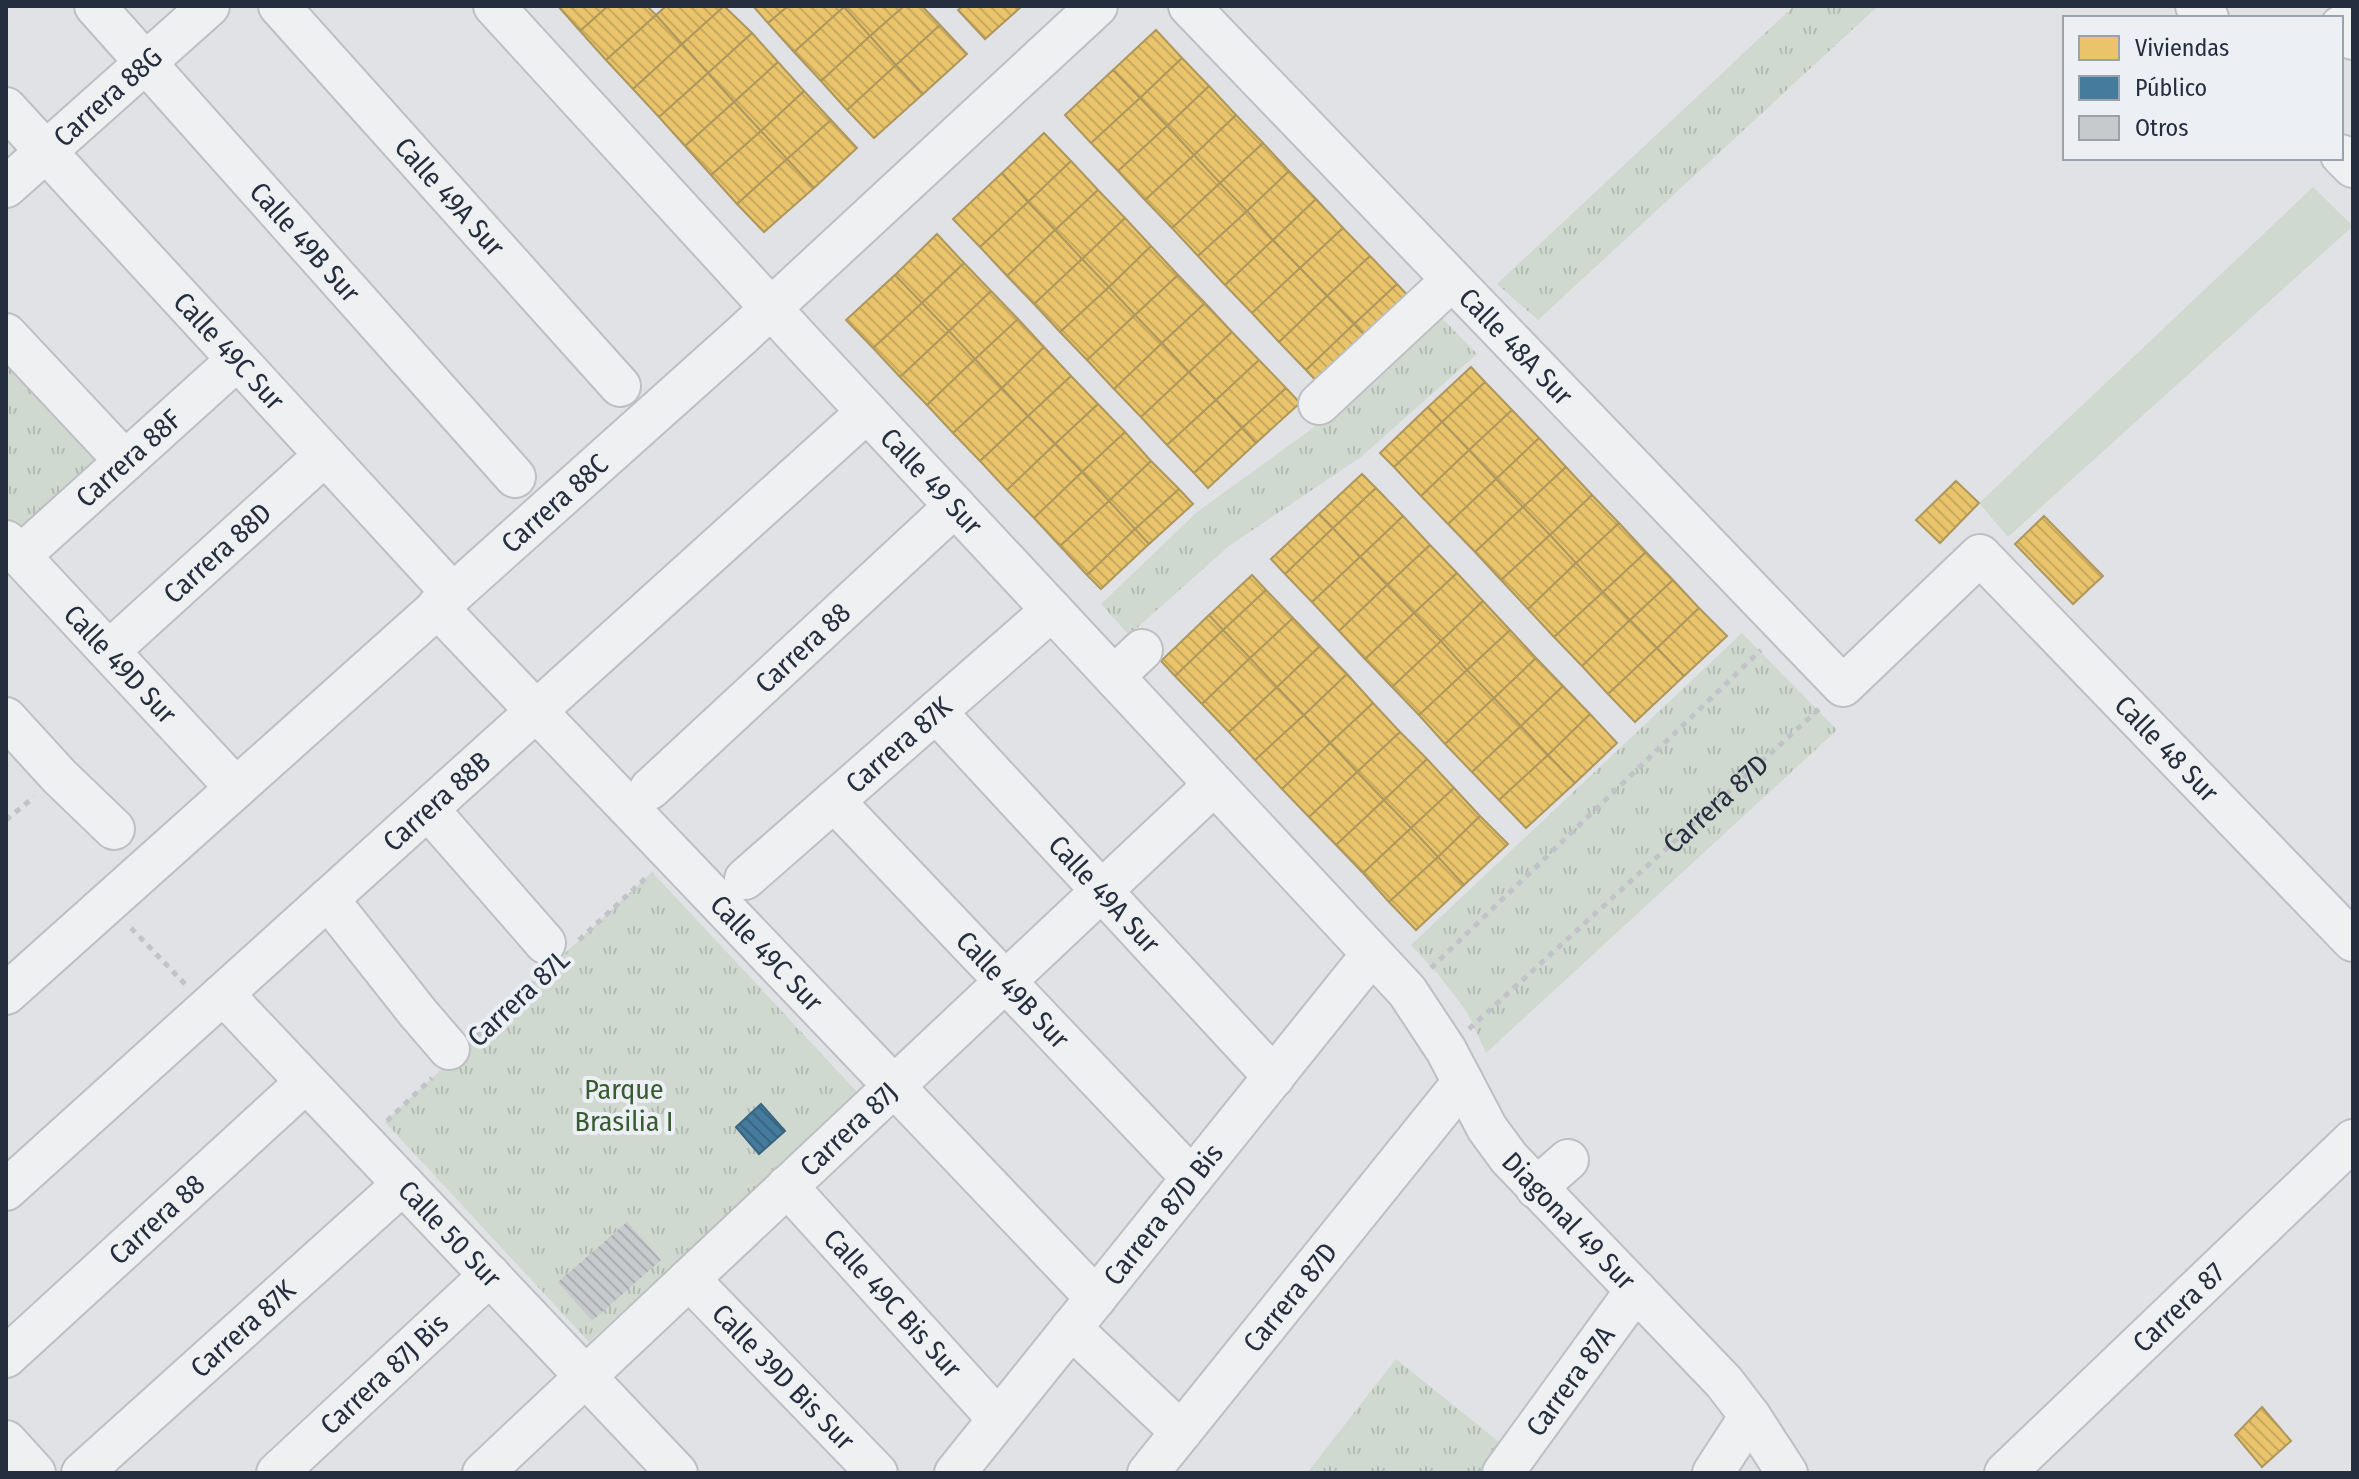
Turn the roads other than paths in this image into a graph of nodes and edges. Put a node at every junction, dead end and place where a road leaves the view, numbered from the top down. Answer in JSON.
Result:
{"nodes":[{"id":1,"x":95,"y":6,"type":"edge"},
{"id":2,"x":209,"y":6,"type":"edge"},
{"id":3,"x":279,"y":6,"type":"edge"},
{"id":4,"x":494,"y":6,"type":"edge"},
{"id":5,"x":1097,"y":6,"type":"edge"},
{"id":6,"x":1189,"y":6,"type":"edge"},
{"id":7,"x":146,"y":62,"type":"junction"},
{"id":8,"x":6,"y":108,"type":"edge"},
{"id":9,"x":45,"y":152,"type":"junction"},
{"id":10,"x":6,"y":187,"type":"edge"},
{"id":11,"x":1452,"y":280,"type":"junction"},
{"id":12,"x":771,"y":308,"type":"junction"},
{"id":13,"x":6,"y":334,"type":"edge"},
{"id":14,"x":237,"y":360,"type":"junction"},
{"id":15,"x":620,"y":386,"type":"dead end"},
{"id":16,"x":1319,"y":404,"type":"dead end"},
{"id":17,"x":867,"y":412,"type":"junction"},
{"id":18,"x":325,"y":455,"type":"junction"},
{"id":19,"x":125,"y":461,"type":"junction"},
{"id":20,"x":515,"y":477,"type":"dead end"},
{"id":21,"x":955,"y":506,"type":"junction"},
{"id":22,"x":13,"y":549,"type":"edge"},
{"id":23,"x":445,"y":601,"type":"junction"},
{"id":24,"x":1052,"y":610,"type":"junction"},
{"id":25,"x":1142,"y":650,"type":"dead end"},
{"id":26,"x":109,"y":651,"type":"junction"},
{"id":27,"x":1116,"y":679,"type":"junction"},
{"id":28,"x":1843,"y":686,"type":"joint"},
{"id":29,"x":536,"y":711,"type":"junction"},
{"id":30,"x":936,"y":712,"type":"junction"},
{"id":31,"x":6,"y":718,"type":"edge"},
{"id":32,"x":1214,"y":785,"type":"junction"},
{"id":33,"x":236,"y":788,"type":"junction"},
{"id":34,"x":650,"y":789,"type":"dead end"},
{"id":35,"x":834,"y":801,"type":"junction"},
{"id":36,"x":428,"y":809,"type":"junction"},
{"id":37,"x":114,"y":829,"type":"dead end"},
{"id":38,"x":745,"y":879,"type":"dead end"},
{"id":39,"x":1102,"y":890,"type":"junction"},
{"id":40,"x":328,"y":899,"type":"junction"},
{"id":41,"x":2353,"y":941,"type":"edge"},
{"id":42,"x":555,"y":953,"type":"road end"},
{"id":43,"x":1372,"y":954,"type":"junction"},
{"id":44,"x":1005,"y":982,"type":"junction"},
{"id":45,"x":6,"y":994,"type":"edge"},
{"id":46,"x":215,"y":1001,"type":"junction"},
{"id":47,"x":450,"y":1056,"type":"road end"},
{"id":48,"x":1455,"y":1066,"type":"junction"},
{"id":49,"x":1274,"y":1077,"type":"junction"},
{"id":50,"x":306,"y":1082,"type":"junction"},
{"id":51,"x":894,"y":1086,"type":"junction"},
{"id":52,"x":2353,"y":1140,"type":"edge"},
{"id":53,"x":1568,"y":1160,"type":"dead end"},
{"id":54,"x":1192,"y":1178,"type":"junction"},
{"id":55,"x":403,"y":1184,"type":"junction"},
{"id":56,"x":787,"y":1186,"type":"junction"},
{"id":57,"x":1536,"y":1188,"type":"junction"},
{"id":58,"x":6,"y":1190,"type":"edge"},
{"id":59,"x":490,"y":1275,"type":"junction"},
{"id":60,"x":689,"y":1279,"type":"junction"},
{"id":61,"x":1636,"y":1290,"type":"junction"},
{"id":62,"x":1084,"y":1313,"type":"junction"},
{"id":63,"x":6,"y":1357,"type":"edge"},
{"id":64,"x":586,"y":1377,"type":"junction"},
{"id":65,"x":1750,"y":1416,"type":"junction"},
{"id":66,"x":998,"y":1419,"type":"junction"},
{"id":67,"x":1181,"y":1432,"type":"junction"},
{"id":68,"x":6,"y":1441,"type":"edge"},
{"id":69,"x":35,"y":1473,"type":"edge"},
{"id":70,"x":82,"y":1473,"type":"edge"},
{"id":71,"x":277,"y":1473,"type":"edge"},
{"id":72,"x":483,"y":1473,"type":"edge"},
{"id":73,"x":677,"y":1473,"type":"edge"},
{"id":74,"x":877,"y":1473,"type":"edge"},
{"id":75,"x":955,"y":1473,"type":"edge"},
{"id":76,"x":1148,"y":1473,"type":"edge"},
{"id":77,"x":1503,"y":1473,"type":"edge"},
{"id":78,"x":1713,"y":1473,"type":"edge"},
{"id":79,"x":1787,"y":1473,"type":"edge"},
{"id":80,"x":2005,"y":1473,"type":"edge"}],
"edges":[{"from":1,"to":7,"type":"street","name":"Calle 49B Sur"},
{"from":2,"to":7,"type":"street","name":"Carrera 88G"},
{"from":3,"to":15,"type":"street","name":"Calle 49A Sur"},
{"from":4,"to":12,"type":"street","name":"Calle 49 Sur"},
{"from":5,"to":12,"type":"street","name":"Carrera 88C"},
{"from":6,"to":11,"type":"street","name":"Calle 48A Sur"},
{"from":7,"to":9,"type":"street","name":"Carrera 88G"},
{"from":7,"to":20,"type":"street","name":"Calle 49B Sur"},
{"from":8,"to":9,"type":"street","name":"Calle 49C Sur"},
{"from":9,"to":10,"type":"street","name":"Carrera 88G"},
{"from":9,"to":14,"type":"street","name":"Calle 49C Sur"},
{"from":11,"to":16,"type":"street"},
{"from":11,"to":28,"type":"street","name":"Calle 48A Sur"},
{"from":12,"to":17,"type":"street","name":"Calle 49 Sur"},
{"from":12,"to":23,"type":"street","name":"Carrera 88C"},
{"from":13,"to":19,"type":"street"},
{"from":14,"to":18,"type":"street","name":"Calle 49C Sur"},
{"from":14,"to":19,"type":"street","name":"Carrera 88F"},
{"from":17,"to":21,"type":"street","name":"Calle 49 Sur"},
{"from":17,"to":29,"type":"street","name":"Carrera 88B"},
{"from":18,"to":23,"type":"street","name":"Calle 49C Sur"},
{"from":18,"to":26,"type":"street","name":"Carrera 88D"},
{"from":19,"to":22,"type":"street","name":"Carrera 88F"},
{"from":21,"to":24,"type":"street","name":"Calle 49 Sur"},
{"from":21,"to":34,"type":"street","name":"Carrera 88"},
{"from":22,"to":26,"type":"street","name":"Calle 49D Sur"},
{"from":23,"to":29,"type":"street","name":"Calle 49C Sur"},
{"from":23,"to":33,"type":"street","name":"Carrera 88C"},
{"from":24,"to":27,"type":"street","name":"Calle 49 Sur"},
{"from":24,"to":30,"type":"street","name":"Carrera 87K"},
{"from":25,"to":27,"type":"street"},
{"from":26,"to":33,"type":"street","name":"Calle 49D Sur"},
{"from":27,"to":32,"type":"street","name":"Calle 49 Sur"},
{"from":28,"to":41,"type":"street","name":"Calle 48 Sur"},
{"from":29,"to":36,"type":"street","name":"Carrera 88B"},
{"from":29,"to":51,"type":"street","name":"Calle 49C Sur"},
{"from":30,"to":35,"type":"street","name":"Carrera 87K"},
{"from":30,"to":39,"type":"street","name":"Calle 49A Sur"},
{"from":31,"to":37,"type":"street"},
{"from":32,"to":39,"type":"street","name":"Carrera 87J"},
{"from":32,"to":43,"type":"street","name":"Calle 49 Sur"},
{"from":33,"to":45,"type":"street","name":"Carrera 88C"},
{"from":35,"to":38,"type":"street","name":"Carrera 87K"},
{"from":35,"to":44,"type":"street","name":"Calle 49B Sur"},
{"from":36,"to":40,"type":"street","name":"Carrera 88B"},
{"from":36,"to":42,"type":"street"},
{"from":39,"to":44,"type":"street","name":"Carrera 87J"},
{"from":39,"to":49,"type":"street","name":"Calle 49A Sur"},
{"from":40,"to":46,"type":"street","name":"Carrera 88B"},
{"from":40,"to":47,"type":"street"},
{"from":43,"to":48,"type":"street","name":"Diagonal 49 Sur"},
{"from":43,"to":49,"type":"street","name":"Carrera 87D Bis"},
{"from":44,"to":51,"type":"street","name":"Carrera 87J"},
{"from":44,"to":54,"type":"street","name":"Calle 49B Sur"},
{"from":46,"to":50,"type":"street","name":"Calle 50 Sur"},
{"from":46,"to":58,"type":"street","name":"Carrera 88B"},
{"from":48,"to":57,"type":"street","name":"Diagonal 49 Sur"},
{"from":48,"to":67,"type":"street","name":"Carrera 87D"},
{"from":49,"to":54,"type":"street","name":"Carrera 87D Bis"},
{"from":50,"to":55,"type":"street","name":"Calle 50 Sur"},
{"from":50,"to":63,"type":"street","name":"Carrera 88"},
{"from":51,"to":56,"type":"street","name":"Carrera 87J"},
{"from":51,"to":62,"type":"street","name":"Calle 49C Sur"},
{"from":52,"to":80,"type":"street","name":"Carrera 87"},
{"from":53,"to":57,"type":"street"},
{"from":54,"to":62,"type":"street","name":"Carrera 87D Bis"},
{"from":55,"to":59,"type":"street","name":"Calle 50 Sur"},
{"from":55,"to":70,"type":"street","name":"Carrera 87K"},
{"from":56,"to":60,"type":"street","name":"Carrera 87J"},
{"from":56,"to":66,"type":"street","name":"Calle 49C Bis Sur"},
{"from":57,"to":61,"type":"street","name":"Diagonal 49 Sur"},
{"from":59,"to":64,"type":"street","name":"Calle 50 Sur"},
{"from":59,"to":71,"type":"street","name":"Carrera 87J Bis"},
{"from":60,"to":64,"type":"street","name":"Carrera 87J"},
{"from":60,"to":74,"type":"street","name":"Calle 39D Bis Sur"},
{"from":61,"to":65,"type":"street","name":"Diagonal 49 Sur"},
{"from":61,"to":77,"type":"street","name":"Carrera 87A"},
{"from":62,"to":66,"type":"street","name":"Carrera 87D Bis"},
{"from":62,"to":67,"type":"street","name":"Calle 49C Sur"},
{"from":64,"to":72,"type":"street","name":"Carrera 87J"},
{"from":64,"to":73,"type":"street","name":"Calle 50 Sur"},
{"from":65,"to":78,"type":"street"},
{"from":65,"to":79,"type":"street","name":"Diagonal 49 Sur"},
{"from":66,"to":75,"type":"street","name":"Carrera 87D Bis"},
{"from":67,"to":76,"type":"street","name":"Carrera 87D"},
{"from":68,"to":69,"type":"street"}]}
